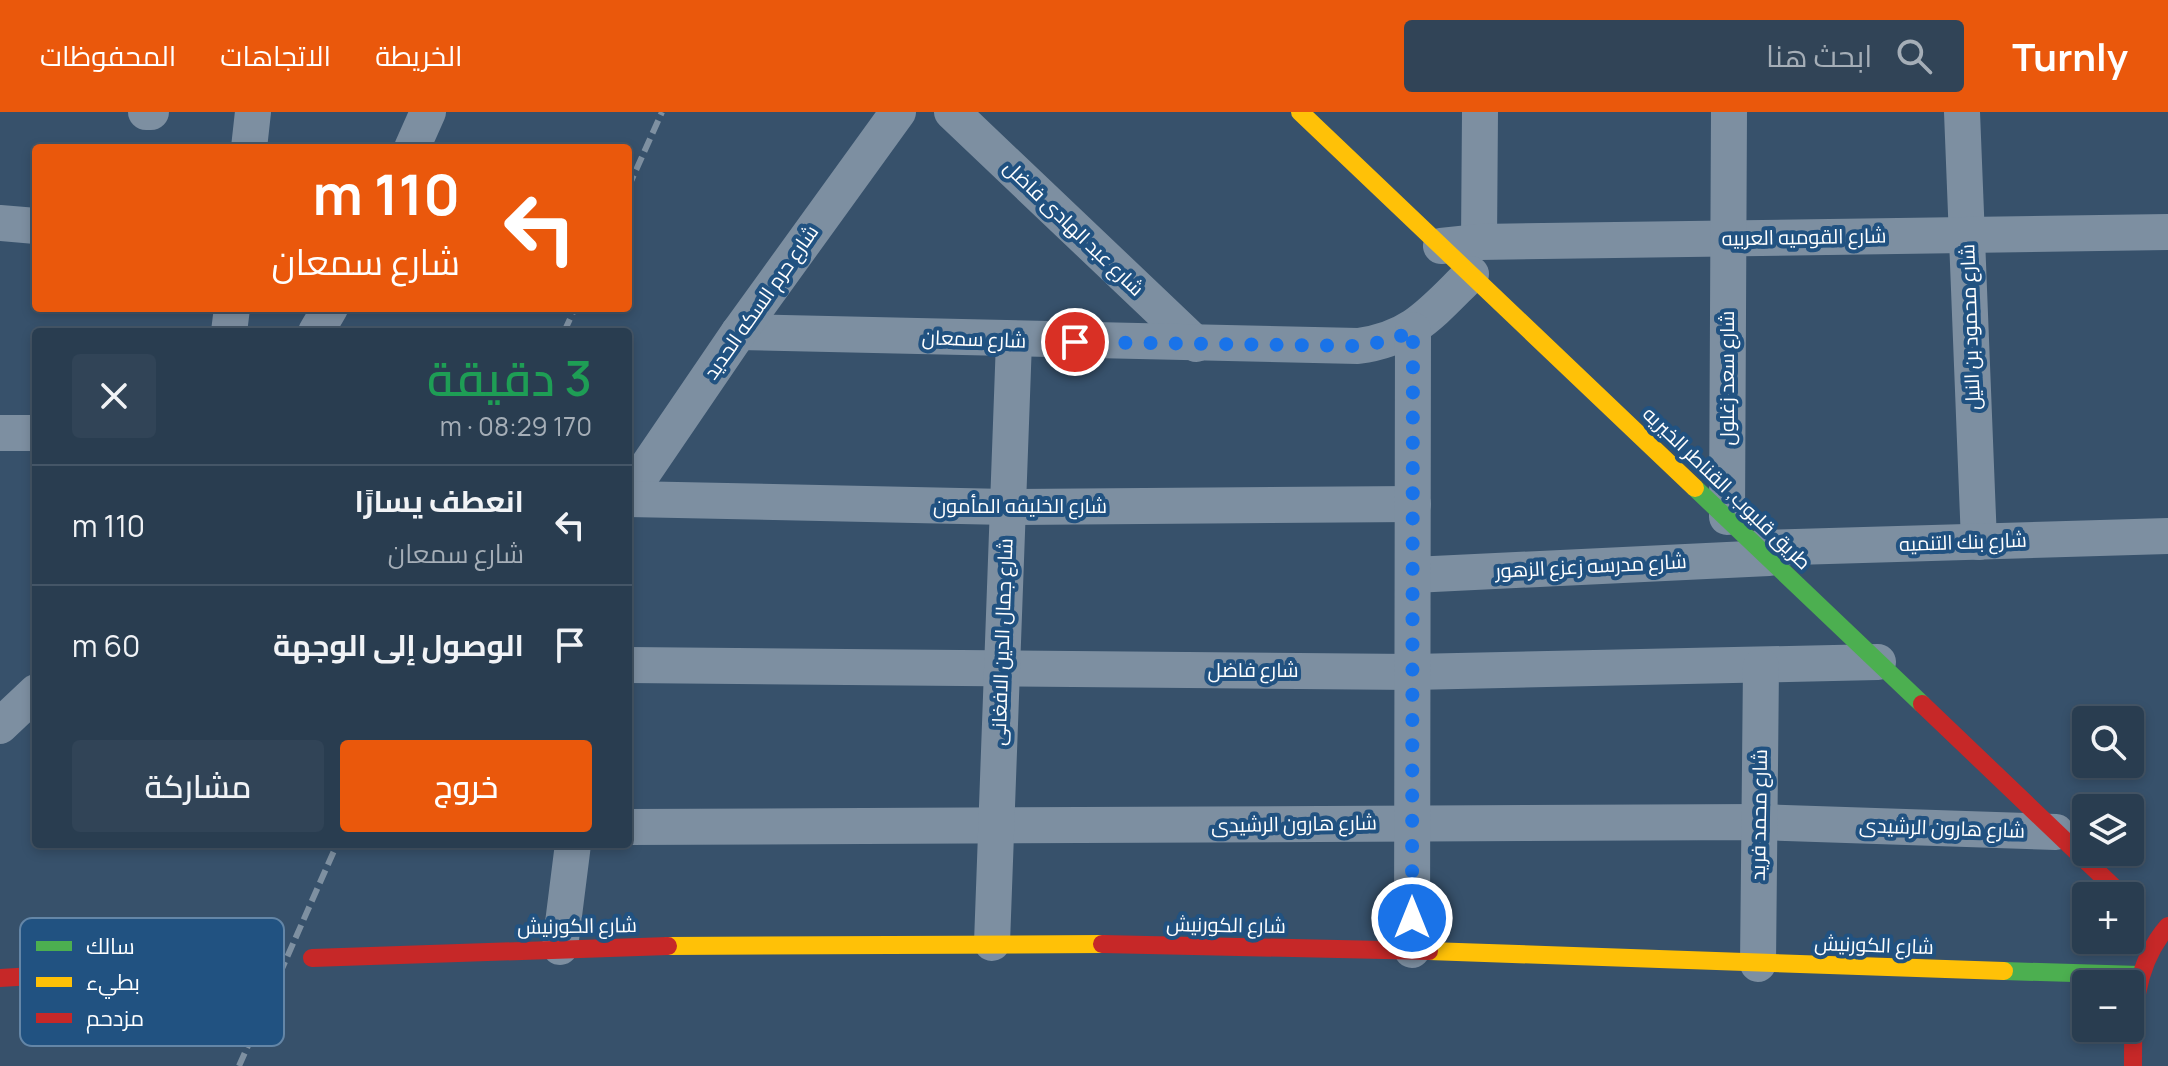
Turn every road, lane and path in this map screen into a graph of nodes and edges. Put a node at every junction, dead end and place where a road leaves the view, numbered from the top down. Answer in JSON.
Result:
{"nodes":[{"id":1,"x":253,"y":112,"type":"edge"},
{"id":2,"x":428,"y":112,"type":"edge"},
{"id":3,"x":898,"y":112,"type":"edge"},
{"id":4,"x":952,"y":112,"type":"edge"},
{"id":5,"x":1300,"y":112,"type":"edge"},
{"id":6,"x":1480,"y":112,"type":"edge"},
{"id":7,"x":1729,"y":112,"type":"edge"},
{"id":8,"x":1962,"y":112,"type":"edge"},
{"id":9,"x":249,"y":144,"type":"edge"},
{"id":10,"x":414,"y":144,"type":"edge"},
{"id":11,"x":0,"y":223,"type":"edge"},
{"id":12,"x":32,"y":226,"type":"edge"},
{"id":13,"x":2168,"y":232,"type":"edge"},
{"id":14,"x":1967,"y":235,"type":"junction"},
{"id":15,"x":1728,"y":239,"type":"junction"},
{"id":16,"x":1441,"y":246,"type":"joint"},
{"id":17,"x":1475,"y":258,"type":"junction"},
{"id":18,"x":1413,"y":330,"type":"junction"},
{"id":19,"x":739,"y":332,"type":"junction"},
{"id":20,"x":1014,"y":341,"type":"junction"},
{"id":21,"x":1196,"y":344,"type":"junction"},
{"id":22,"x":0,"y":433,"type":"edge"},
{"id":23,"x":32,"y":433,"type":"edge"},
{"id":24,"x":632,"y":491,"type":"edge"},
{"id":25,"x":632,"y":497,"type":"edge"},
{"id":26,"x":1413,"y":504,"type":"junction"},
{"id":27,"x":1007,"y":507,"type":"junction"},
{"id":28,"x":1727,"y":517,"type":"junction"},
{"id":29,"x":2168,"y":536,"type":"edge"},
{"id":30,"x":1979,"y":542,"type":"junction"},
{"id":31,"x":1764,"y":553,"type":"junction"},
{"id":32,"x":1413,"y":575,"type":"junction"},
{"id":33,"x":1878,"y":662,"type":"junction"},
{"id":34,"x":632,"y":665,"type":"edge"},
{"id":35,"x":1761,"y":666,"type":"junction"},
{"id":36,"x":1001,"y":668,"type":"junction"},
{"id":37,"x":1412,"y":672,"type":"junction"},
{"id":38,"x":32,"y":696,"type":"edge"},
{"id":39,"x":0,"y":726,"type":"edge"},
{"id":40,"x":1759,"y":822,"type":"junction"},
{"id":41,"x":1412,"y":823,"type":"junction"},
{"id":42,"x":632,"y":827,"type":"edge"},
{"id":43,"x":996,"y":827,"type":"junction"},
{"id":44,"x":2056,"y":832,"type":"junction"},
{"id":45,"x":572,"y":848,"type":"edge"},
{"id":46,"x":2108,"y":882,"type":"edge"},
{"id":47,"x":2144,"y":914,"type":"edge"},
{"id":48,"x":2167,"y":929,"type":"edge"},
{"id":49,"x":992,"y":943,"type":"junction"},
{"id":50,"x":560,"y":947,"type":"junction"},
{"id":51,"x":1412,"y":950,"type":"junction"},
{"id":52,"x":312,"y":958,"type":"dead end"},
{"id":53,"x":1758,"y":964,"type":"junction"},
{"id":54,"x":2142,"y":970,"type":"edge"},
{"id":55,"x":2072,"y":973,"type":"edge"},
{"id":56,"x":20,"y":977,"type":"edge"},
{"id":57,"x":0,"y":978,"type":"edge"},
{"id":58,"x":2133,"y":1042,"type":"edge"},
{"id":59,"x":2133,"y":1066,"type":"edge"}],
"edges":[{"from":1,"to":9,"type":"street"},
{"from":2,"to":10,"type":"street"},
{"from":3,"to":19,"type":"street","name":"شارع حرم السكه الحديد"},
{"from":4,"to":21,"type":"street","name":"شارع عبد الهادى فاضل"},
{"from":5,"to":16,"type":"street"},
{"from":6,"to":17,"type":"street"},
{"from":7,"to":15,"type":"street","name":"شارع سعد زغلول"},
{"from":8,"to":14,"type":"street","name":"شارع محمود بن النيل"},
{"from":11,"to":12,"type":"street"},
{"from":13,"to":14,"type":"street","name":"شارع القوميه العربيه"},
{"from":14,"to":15,"type":"street","name":"شارع القوميه العربيه"},
{"from":14,"to":30,"type":"street","name":"شارع محمود بن النيل"},
{"from":15,"to":17,"type":"street","name":"شارع القوميه العربيه"},
{"from":15,"to":28,"type":"street","name":"شارع سعد زغلول"},
{"from":16,"to":17,"type":"street","name":"شارع القوميه العربيه"},
{"from":17,"to":18,"type":"street","name":"شارع سمعان"},
{"from":17,"to":28,"type":"street","name":"طريق قليوب, القناطر الخيريه"},
{"from":18,"to":21,"type":"street","name":"شارع سمعان"},
{"from":18,"to":26,"type":"street"},
{"from":19,"to":20,"type":"street","name":"شارع سمعان"},
{"from":19,"to":24,"type":"street","name":"شارع حرم السكه الحديد"},
{"from":20,"to":21,"type":"street","name":"شارع سمعان"},
{"from":20,"to":27,"type":"street","name":"شارع جمال الدين الافغانى"},
{"from":22,"to":23,"type":"street"},
{"from":25,"to":27,"type":"street","name":"شارع الخليفه المأمون"},
{"from":26,"to":27,"type":"street","name":"شارع الخليفه المأمون"},
{"from":26,"to":32,"type":"street"},
{"from":27,"to":36,"type":"street","name":"شارع جمال الدين الافغانى"},
{"from":28,"to":31,"type":"street","name":"طريق قليوب, القناطر الخيريه"},
{"from":29,"to":30,"type":"street","name":"شارع بنك التنميه"},
{"from":30,"to":31,"type":"street","name":"شارع بنك التنميه"},
{"from":31,"to":32,"type":"street","name":"شارع مدرسه زعزع الزهور"},
{"from":31,"to":33,"type":"street","name":"طريق قليوب, القناطر الخيريه"},
{"from":32,"to":37,"type":"street"},
{"from":33,"to":35,"type":"street","name":"شارع فاضل"},
{"from":33,"to":44,"type":"street","name":"طريق قليوب, القناطر الخيريه"},
{"from":34,"to":36,"type":"street","name":"شارع فاضل"},
{"from":35,"to":37,"type":"street","name":"شارع فاضل"},
{"from":35,"to":40,"type":"street","name":"شارع محمد فريد"},
{"from":36,"to":37,"type":"street","name":"شارع فاضل"},
{"from":36,"to":43,"type":"street","name":"شارع جمال الدين الافغانى"},
{"from":37,"to":41,"type":"street"},
{"from":38,"to":39,"type":"street"},
{"from":40,"to":41,"type":"street","name":"شارع هارون الرشيدى"},
{"from":40,"to":44,"type":"street","name":"شارع هارون الرشيدى"},
{"from":40,"to":53,"type":"street","name":"شارع محمد فريد"},
{"from":41,"to":43,"type":"street","name":"شارع هارون الرشيدى"},
{"from":41,"to":51,"type":"street"},
{"from":42,"to":43,"type":"street","name":"شارع هارون الرشيدى"},
{"from":43,"to":49,"type":"street","name":"شارع جمال الدين الافغانى"},
{"from":44,"to":46,"type":"street","name":"طريق قليوب, القناطر الخيريه"},
{"from":45,"to":50,"type":"street"},
{"from":47,"to":48,"type":"street"},
{"from":48,"to":54,"type":"street"},
{"from":49,"to":50,"type":"street","name":"شارع الكورنيش"},
{"from":49,"to":51,"type":"street","name":"شارع الكورنيش"},
{"from":50,"to":52,"type":"street","name":"شارع الكورنيش"},
{"from":51,"to":53,"type":"street","name":"شارع الكورنيش"},
{"from":53,"to":55,"type":"street","name":"شارع الكورنيش"},
{"from":56,"to":57,"type":"street"},
{"from":58,"to":59,"type":"street"}]}
